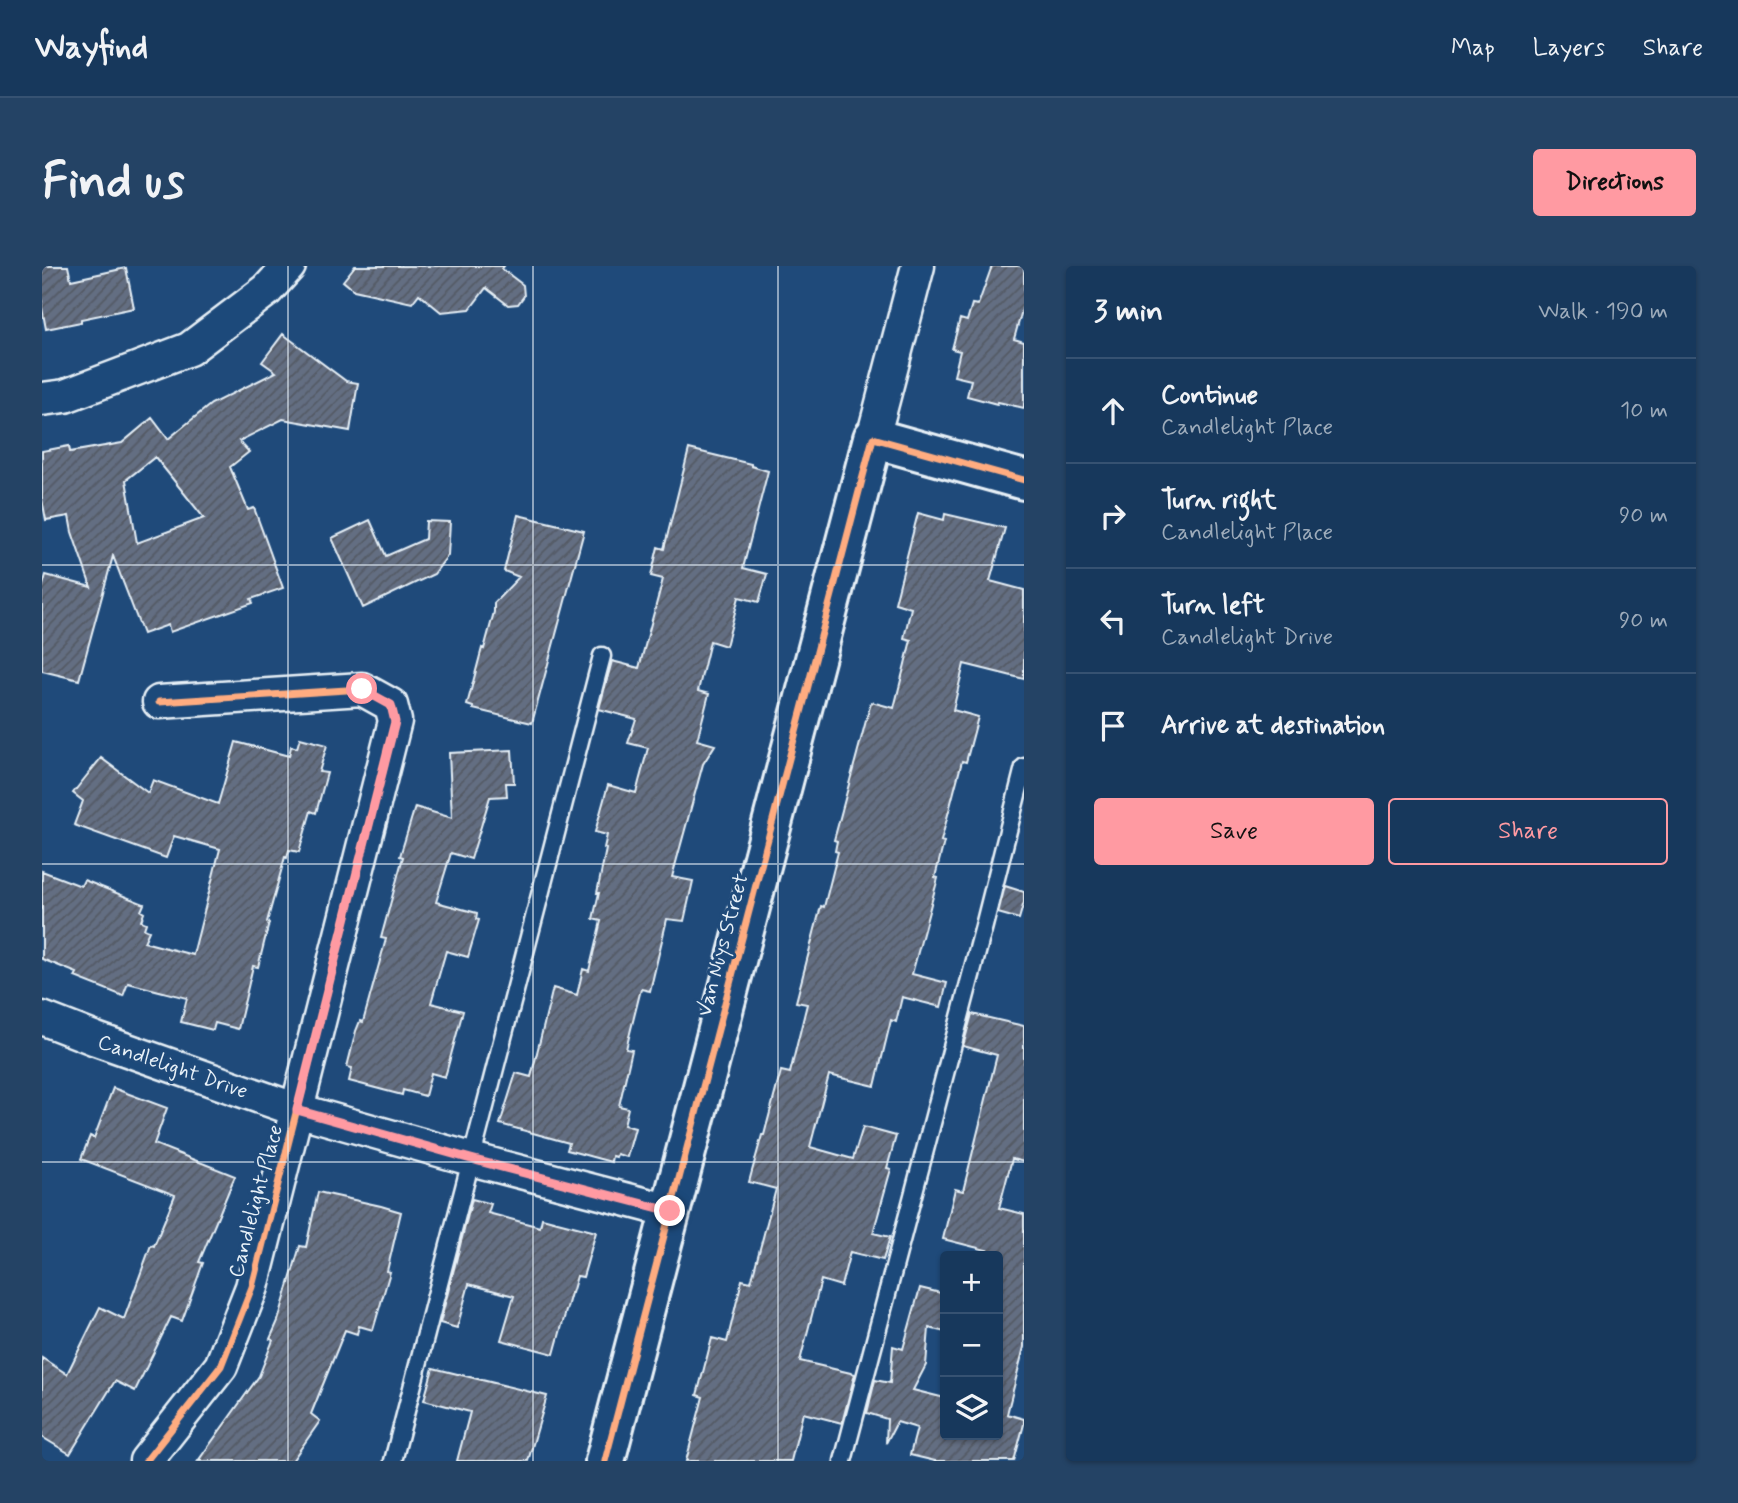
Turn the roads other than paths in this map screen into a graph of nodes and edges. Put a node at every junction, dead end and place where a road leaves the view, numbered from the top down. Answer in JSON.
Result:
{"nodes":[{"id":1,"x":289,"y":266,"type":"edge"},
{"id":2,"x":918,"y":266,"type":"edge"},
{"id":3,"x":42,"y":399,"type":"edge"},
{"id":4,"x":873,"y":438,"type":"junction"},
{"id":5,"x":1024,"y":480,"type":"edge"},
{"id":6,"x":602,"y":656,"type":"dead end"},
{"id":7,"x":159,"y":702,"type":"dead end"},
{"id":8,"x":1024,"y":767,"type":"edge"},
{"id":9,"x":42,"y":1018,"type":"edge"},
{"id":10,"x":297,"y":1110,"type":"junction"},
{"id":11,"x":471,"y":1159,"type":"junction"},
{"id":12,"x":670,"y":1211,"type":"junction"},
{"id":13,"x":146,"y":1461,"type":"edge"},
{"id":14,"x":393,"y":1461,"type":"edge"},
{"id":15,"x":605,"y":1461,"type":"edge"},
{"id":16,"x":843,"y":1461,"type":"edge"}],
"edges":[{"from":1,"to":3,"type":"street"},
{"from":2,"to":4,"type":"street","name":"Van Nuys Street"},
{"from":4,"to":5,"type":"street"},
{"from":4,"to":12,"type":"street","name":"Van Nuys Street"},
{"from":6,"to":11,"type":"lane"},
{"from":7,"to":10,"type":"street","name":"Candlelight Place"},
{"from":8,"to":16,"type":"lane"},
{"from":9,"to":10,"type":"street","name":"Candlelight Drive"},
{"from":10,"to":11,"type":"street","name":"Candlelight Drive"},
{"from":10,"to":13,"type":"street","name":"Candlelight Place"},
{"from":11,"to":12,"type":"street","name":"Candlelight Drive"},
{"from":11,"to":14,"type":"lane"},
{"from":12,"to":15,"type":"street","name":"Van Nuys Street"}]}
